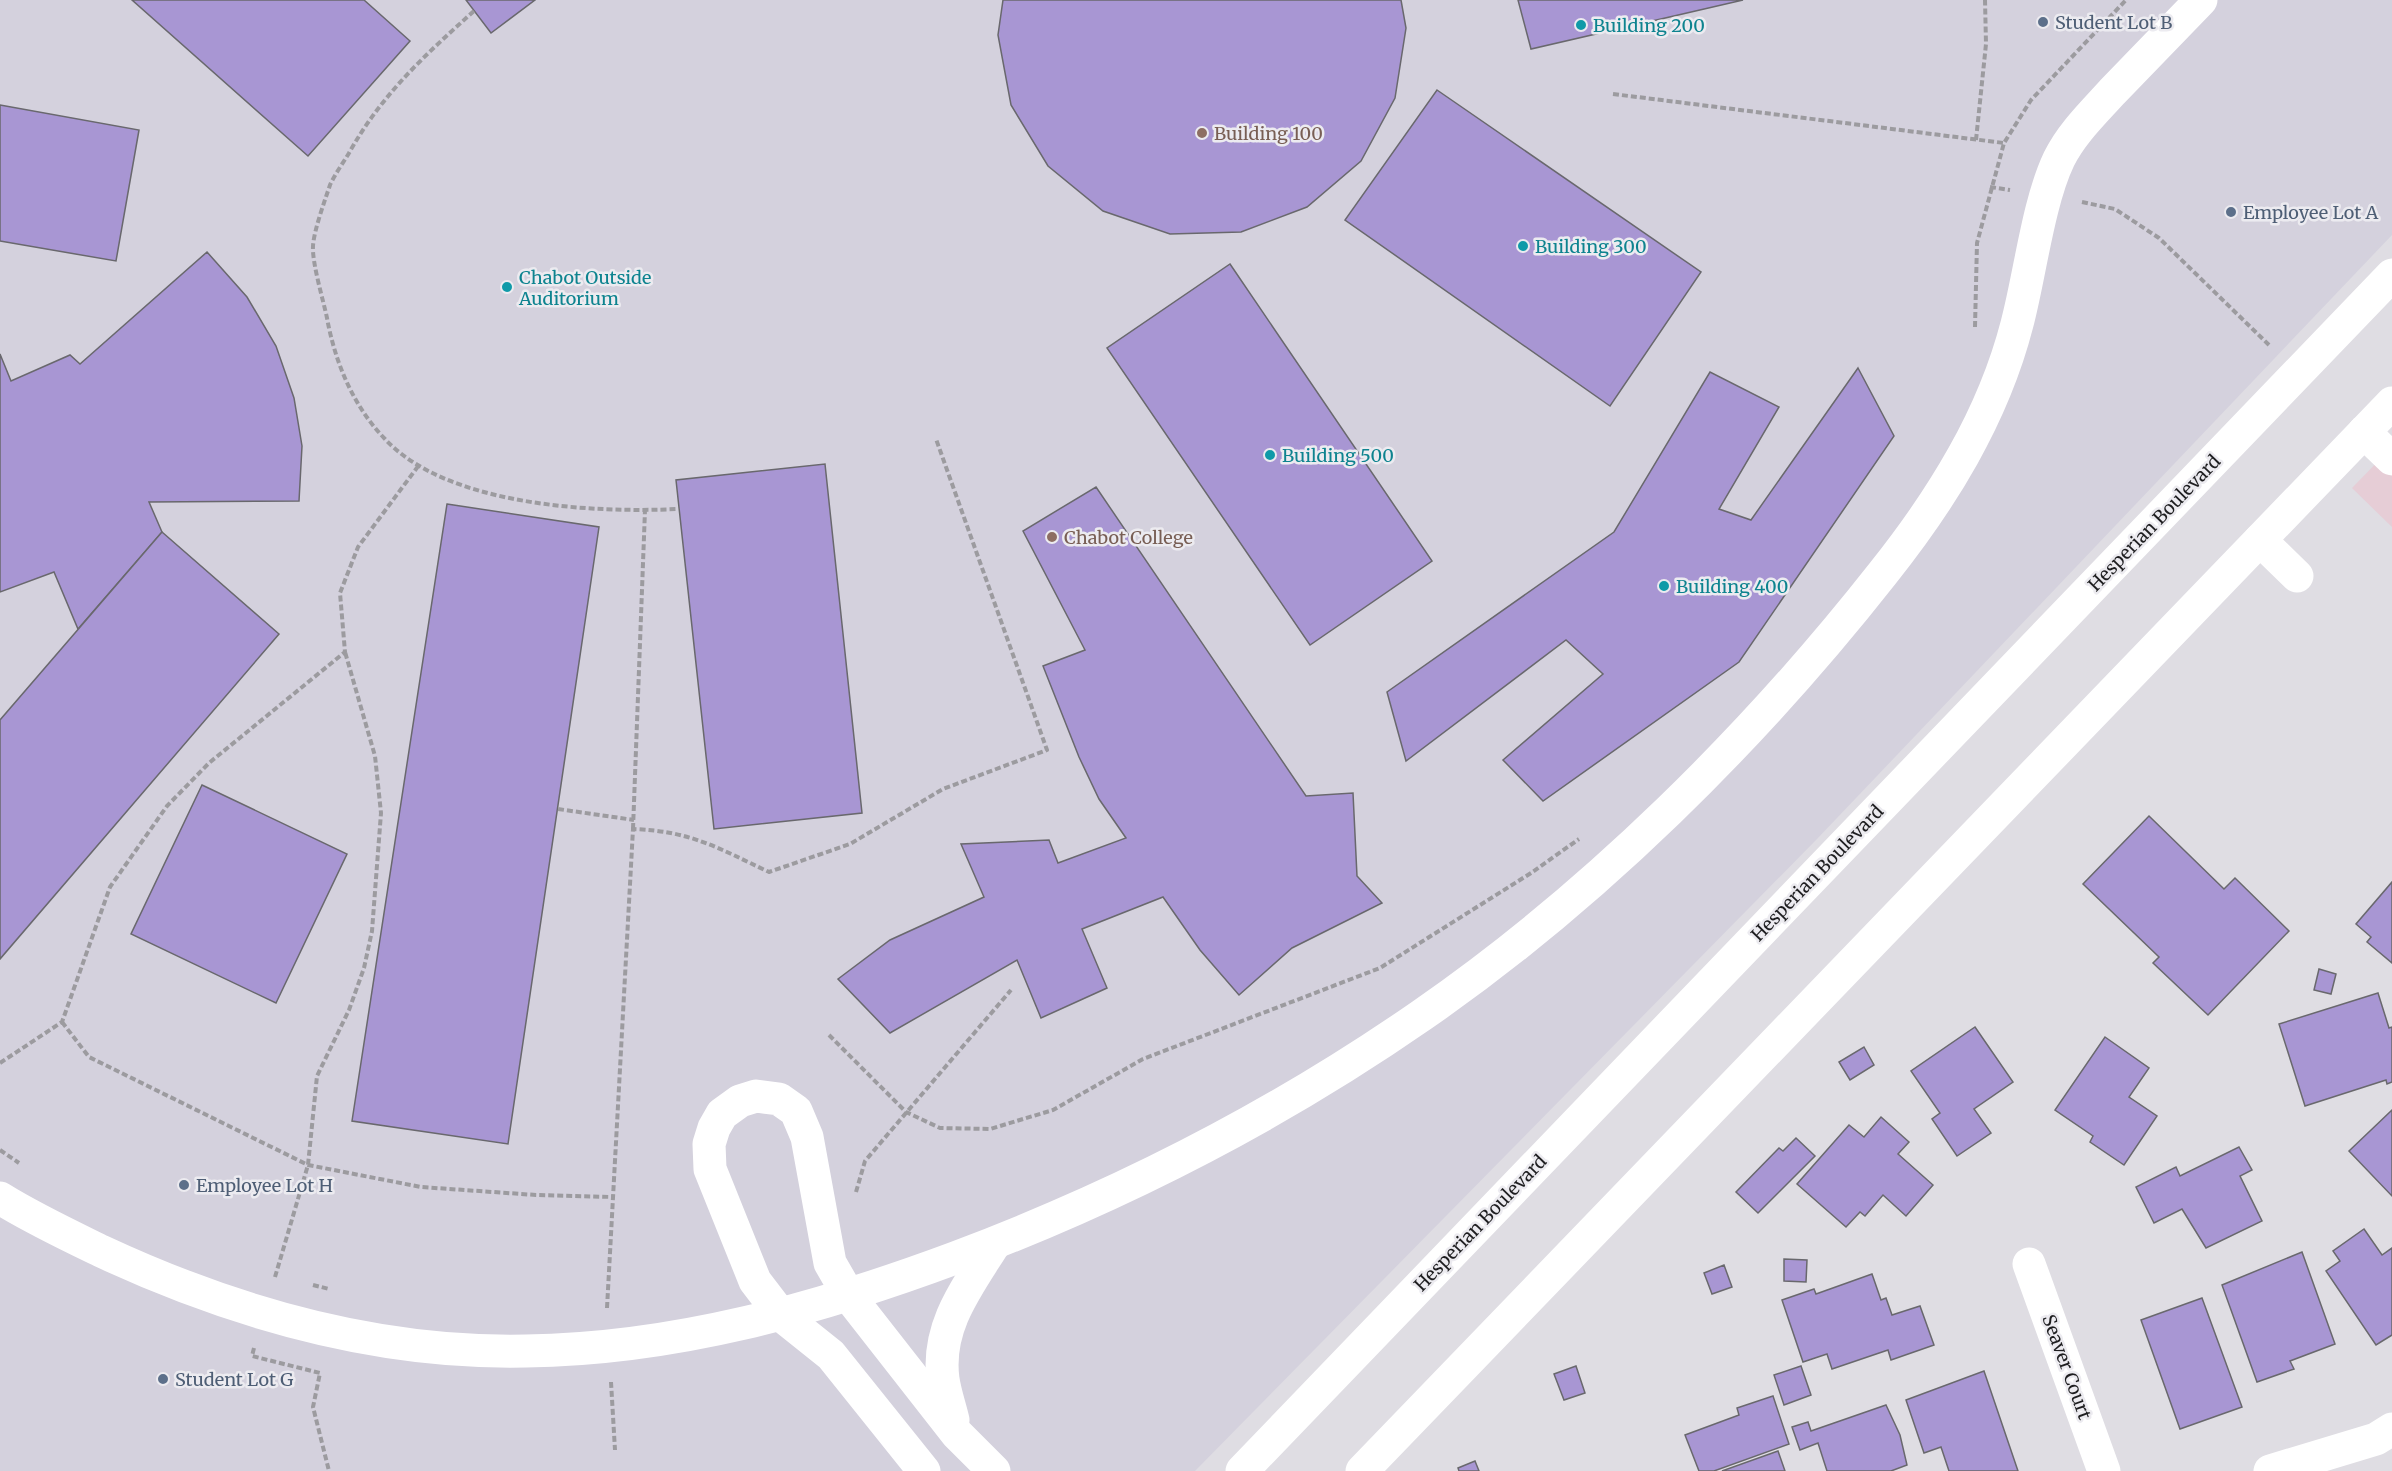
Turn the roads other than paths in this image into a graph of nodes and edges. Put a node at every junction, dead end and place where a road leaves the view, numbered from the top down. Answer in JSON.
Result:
{"nodes":[{"id":1,"x":2201,"y":0,"type":"edge"},
{"id":2,"x":2392,"y":274,"type":"edge"},
{"id":3,"x":2392,"y":403,"type":"edge"},
{"id":4,"x":2364,"y":432,"type":"junction"},
{"id":5,"x":2392,"y":459,"type":"edge"},
{"id":6,"x":2260,"y":540,"type":"junction"},
{"id":7,"x":2297,"y":576,"type":"dead end"},
{"id":8,"x":0,"y":1198,"type":"edge"},
{"id":9,"x":995,"y":1243,"type":"junction"},
{"id":10,"x":2029,"y":1264,"type":"dead end"},
{"id":11,"x":849,"y":1296,"type":"junction"},
{"id":12,"x":781,"y":1315,"type":"junction"},
{"id":13,"x":2392,"y":1429,"type":"edge"},
{"id":14,"x":957,"y":1434,"type":"junction"},
{"id":15,"x":924,"y":1471,"type":"edge"},
{"id":16,"x":994,"y":1471,"type":"edge"},
{"id":17,"x":1242,"y":1471,"type":"edge"},
{"id":18,"x":1362,"y":1471,"type":"edge"},
{"id":19,"x":2104,"y":1471,"type":"edge"},
{"id":20,"x":2270,"y":1471,"type":"edge"}],
"edges":[{"from":1,"to":9,"type":"main road"},
{"from":2,"to":17,"type":"main road","name":"Hesperian Boulevard"},
{"from":3,"to":4,"type":"main road"},
{"from":4,"to":5,"type":"main road"},
{"from":4,"to":6,"type":"main road"},
{"from":6,"to":7,"type":"main road"},
{"from":6,"to":18,"type":"main road"},
{"from":8,"to":12,"type":"main road"},
{"from":9,"to":11,"type":"main road"},
{"from":9,"to":14,"type":"main road"},
{"from":10,"to":19,"type":"main road","name":"Seaver Court"},
{"from":11,"to":12,"type":"main road"},
{"from":11,"to":12,"type":"main road"},
{"from":11,"to":14,"type":"main road"},
{"from":12,"to":15,"type":"main road"},
{"from":13,"to":20,"type":"main road"},
{"from":14,"to":16,"type":"main road"}]}
